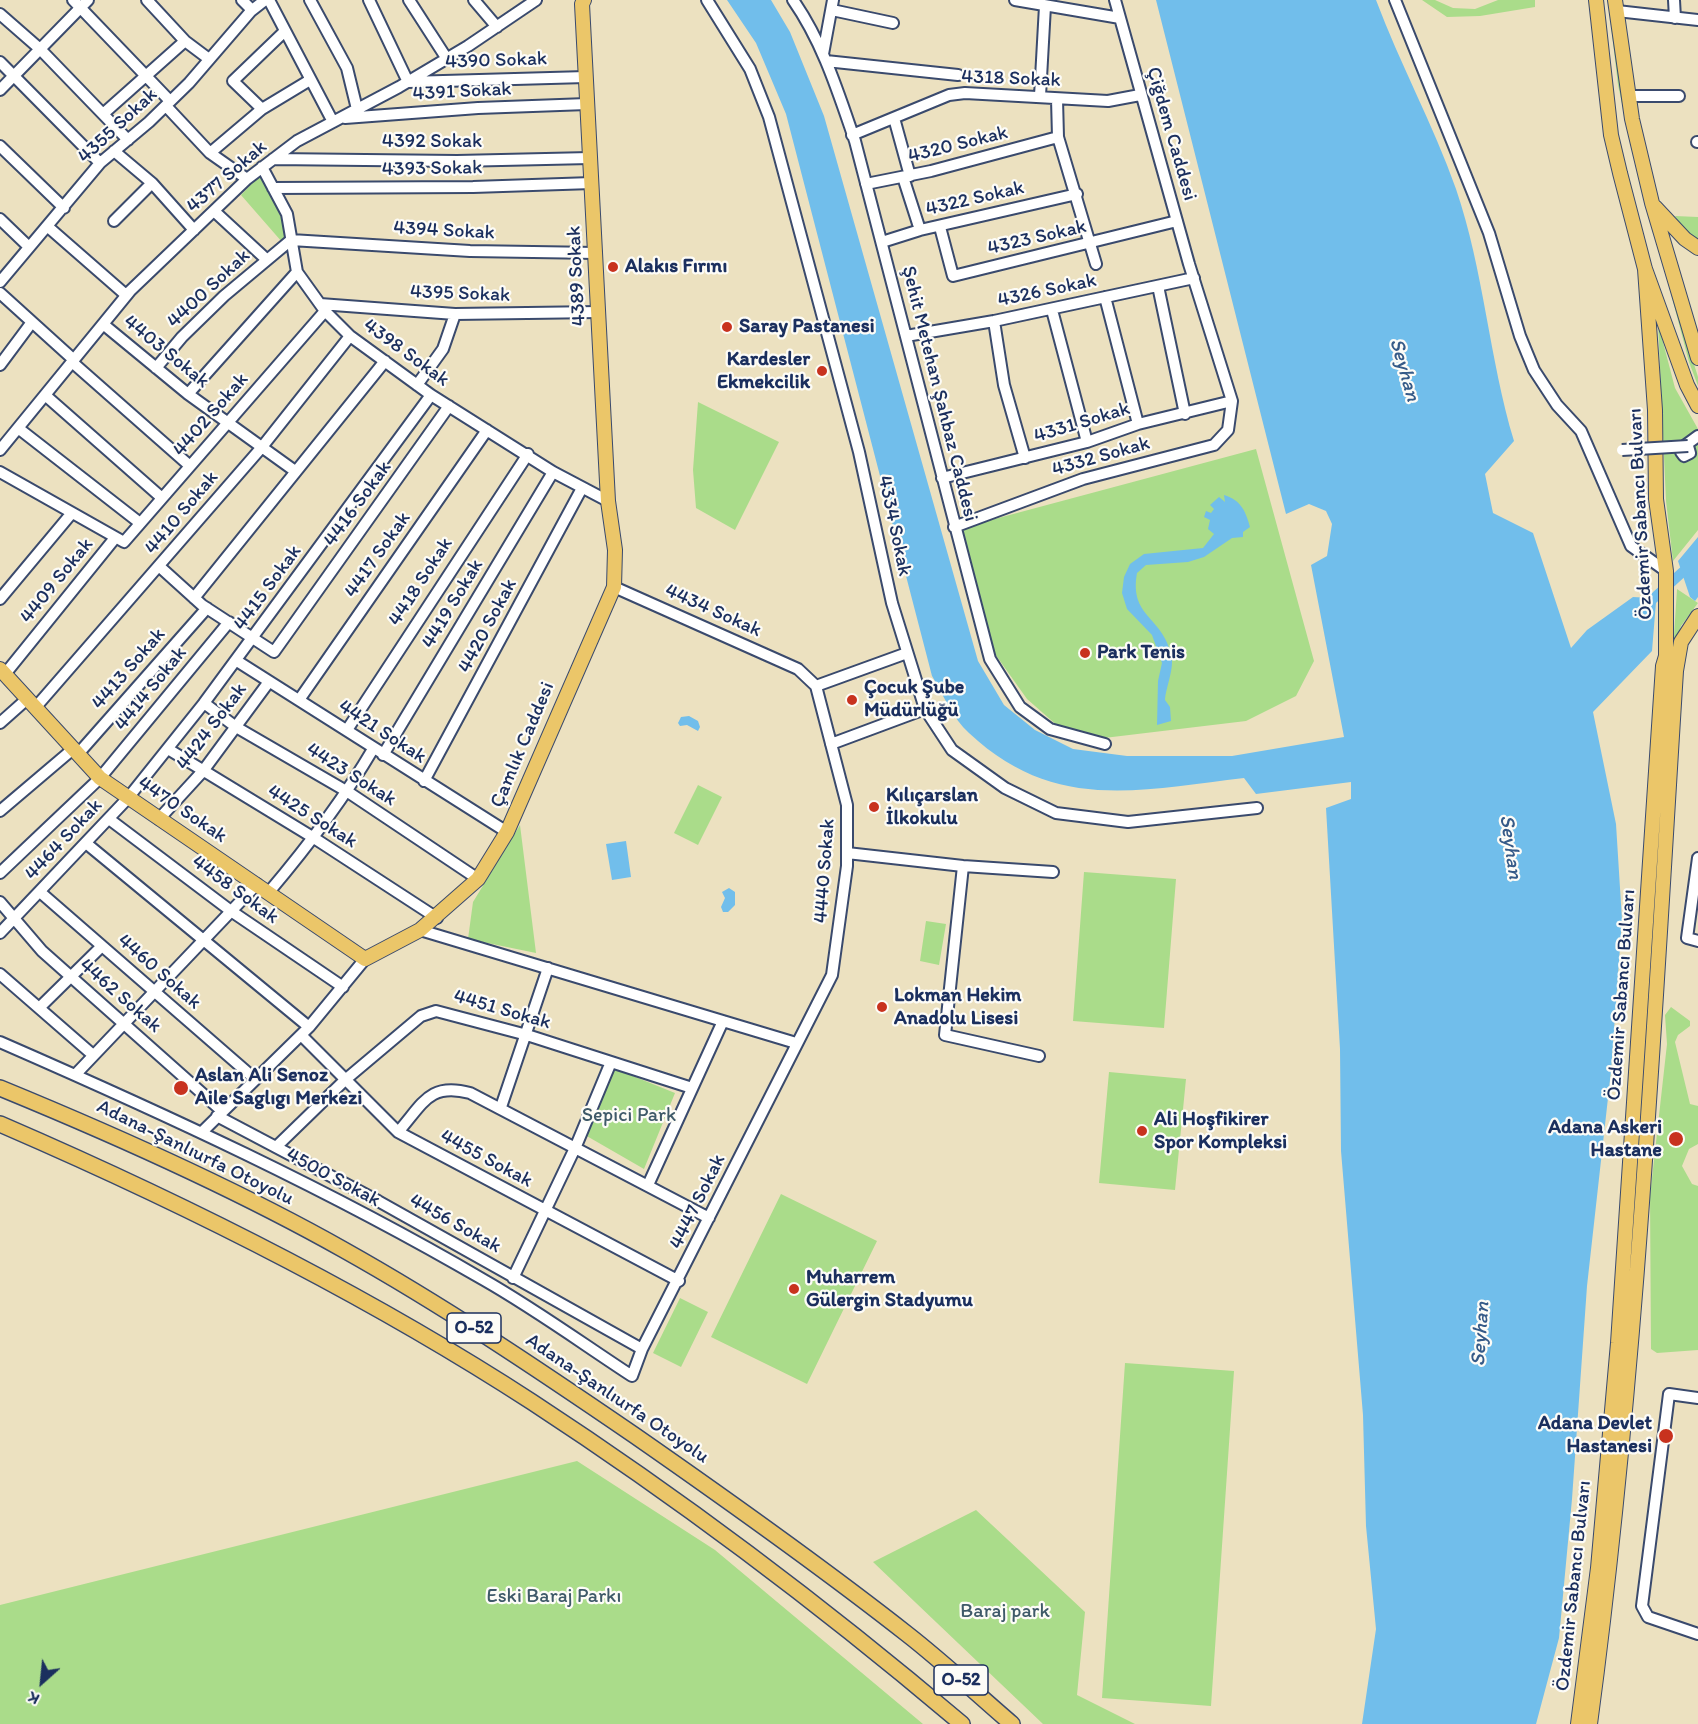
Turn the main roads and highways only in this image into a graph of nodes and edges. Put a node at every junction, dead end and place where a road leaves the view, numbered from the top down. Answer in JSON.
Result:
{"nodes":[{"id":1,"x":583,"y":0,"type":"edge"},
{"id":2,"x":1596,"y":0,"type":"edge"},
{"id":3,"x":1616,"y":6,"type":"edge"},
{"id":4,"x":1652,"y":203,"type":"junction"},
{"id":5,"x":1698,"y":248,"type":"edge"},
{"id":6,"x":1645,"y":269,"type":"junction"},
{"id":7,"x":1698,"y":358,"type":"edge"},
{"id":8,"x":1698,"y":406,"type":"edge"},
{"id":9,"x":615,"y":550,"type":"joint"},
{"id":10,"x":1698,"y":616,"type":"edge"},
{"id":11,"x":1698,"y":626,"type":"edge"},
{"id":12,"x":1671,"y":661,"type":"junction"},
{"id":13,"x":2,"y":672,"type":"edge"},
{"id":14,"x":365,"y":959,"type":"joint"},
{"id":15,"x":0,"y":1088,"type":"edge"},
{"id":16,"x":0,"y":1124,"type":"edge"},
{"id":17,"x":962,"y":1724,"type":"edge"},
{"id":18,"x":1012,"y":1724,"type":"edge"},
{"id":19,"x":1578,"y":1724,"type":"edge"},
{"id":20,"x":1590,"y":1724,"type":"edge"}],
"edges":[{"from":1,"to":9,"type":"main road","name":"4389 Sokak"},
{"from":2,"to":6,"type":"main road"},
{"from":3,"to":4,"type":"main road"},
{"from":4,"to":5,"type":"main road"},
{"from":4,"to":7,"type":"main road"},
{"from":6,"to":8,"type":"main road"},
{"from":6,"to":12,"type":"main road","name":"Özdemir Sabancı Bulvarı"},
{"from":9,"to":14,"type":"main road","name":"Çamlık Caddesi"},
{"from":10,"to":12,"type":"main road","name":"Özdemir Sabancı Bulvarı"},
{"from":11,"to":12,"type":"main road"},
{"from":12,"to":19,"type":"main road","name":"Özdemir Sabancı Bulvarı"},
{"from":12,"to":20,"type":"main road","name":"Özdemir Sabancı Bulvarı"},
{"from":13,"to":14,"type":"main road","name":"4470 Sokak"},
{"from":15,"to":18,"type":"highway","name":"Adana-Şanlıurfa Otoyolu","number":"O-52"},
{"from":16,"to":17,"type":"highway","number":"O-52"}]}
